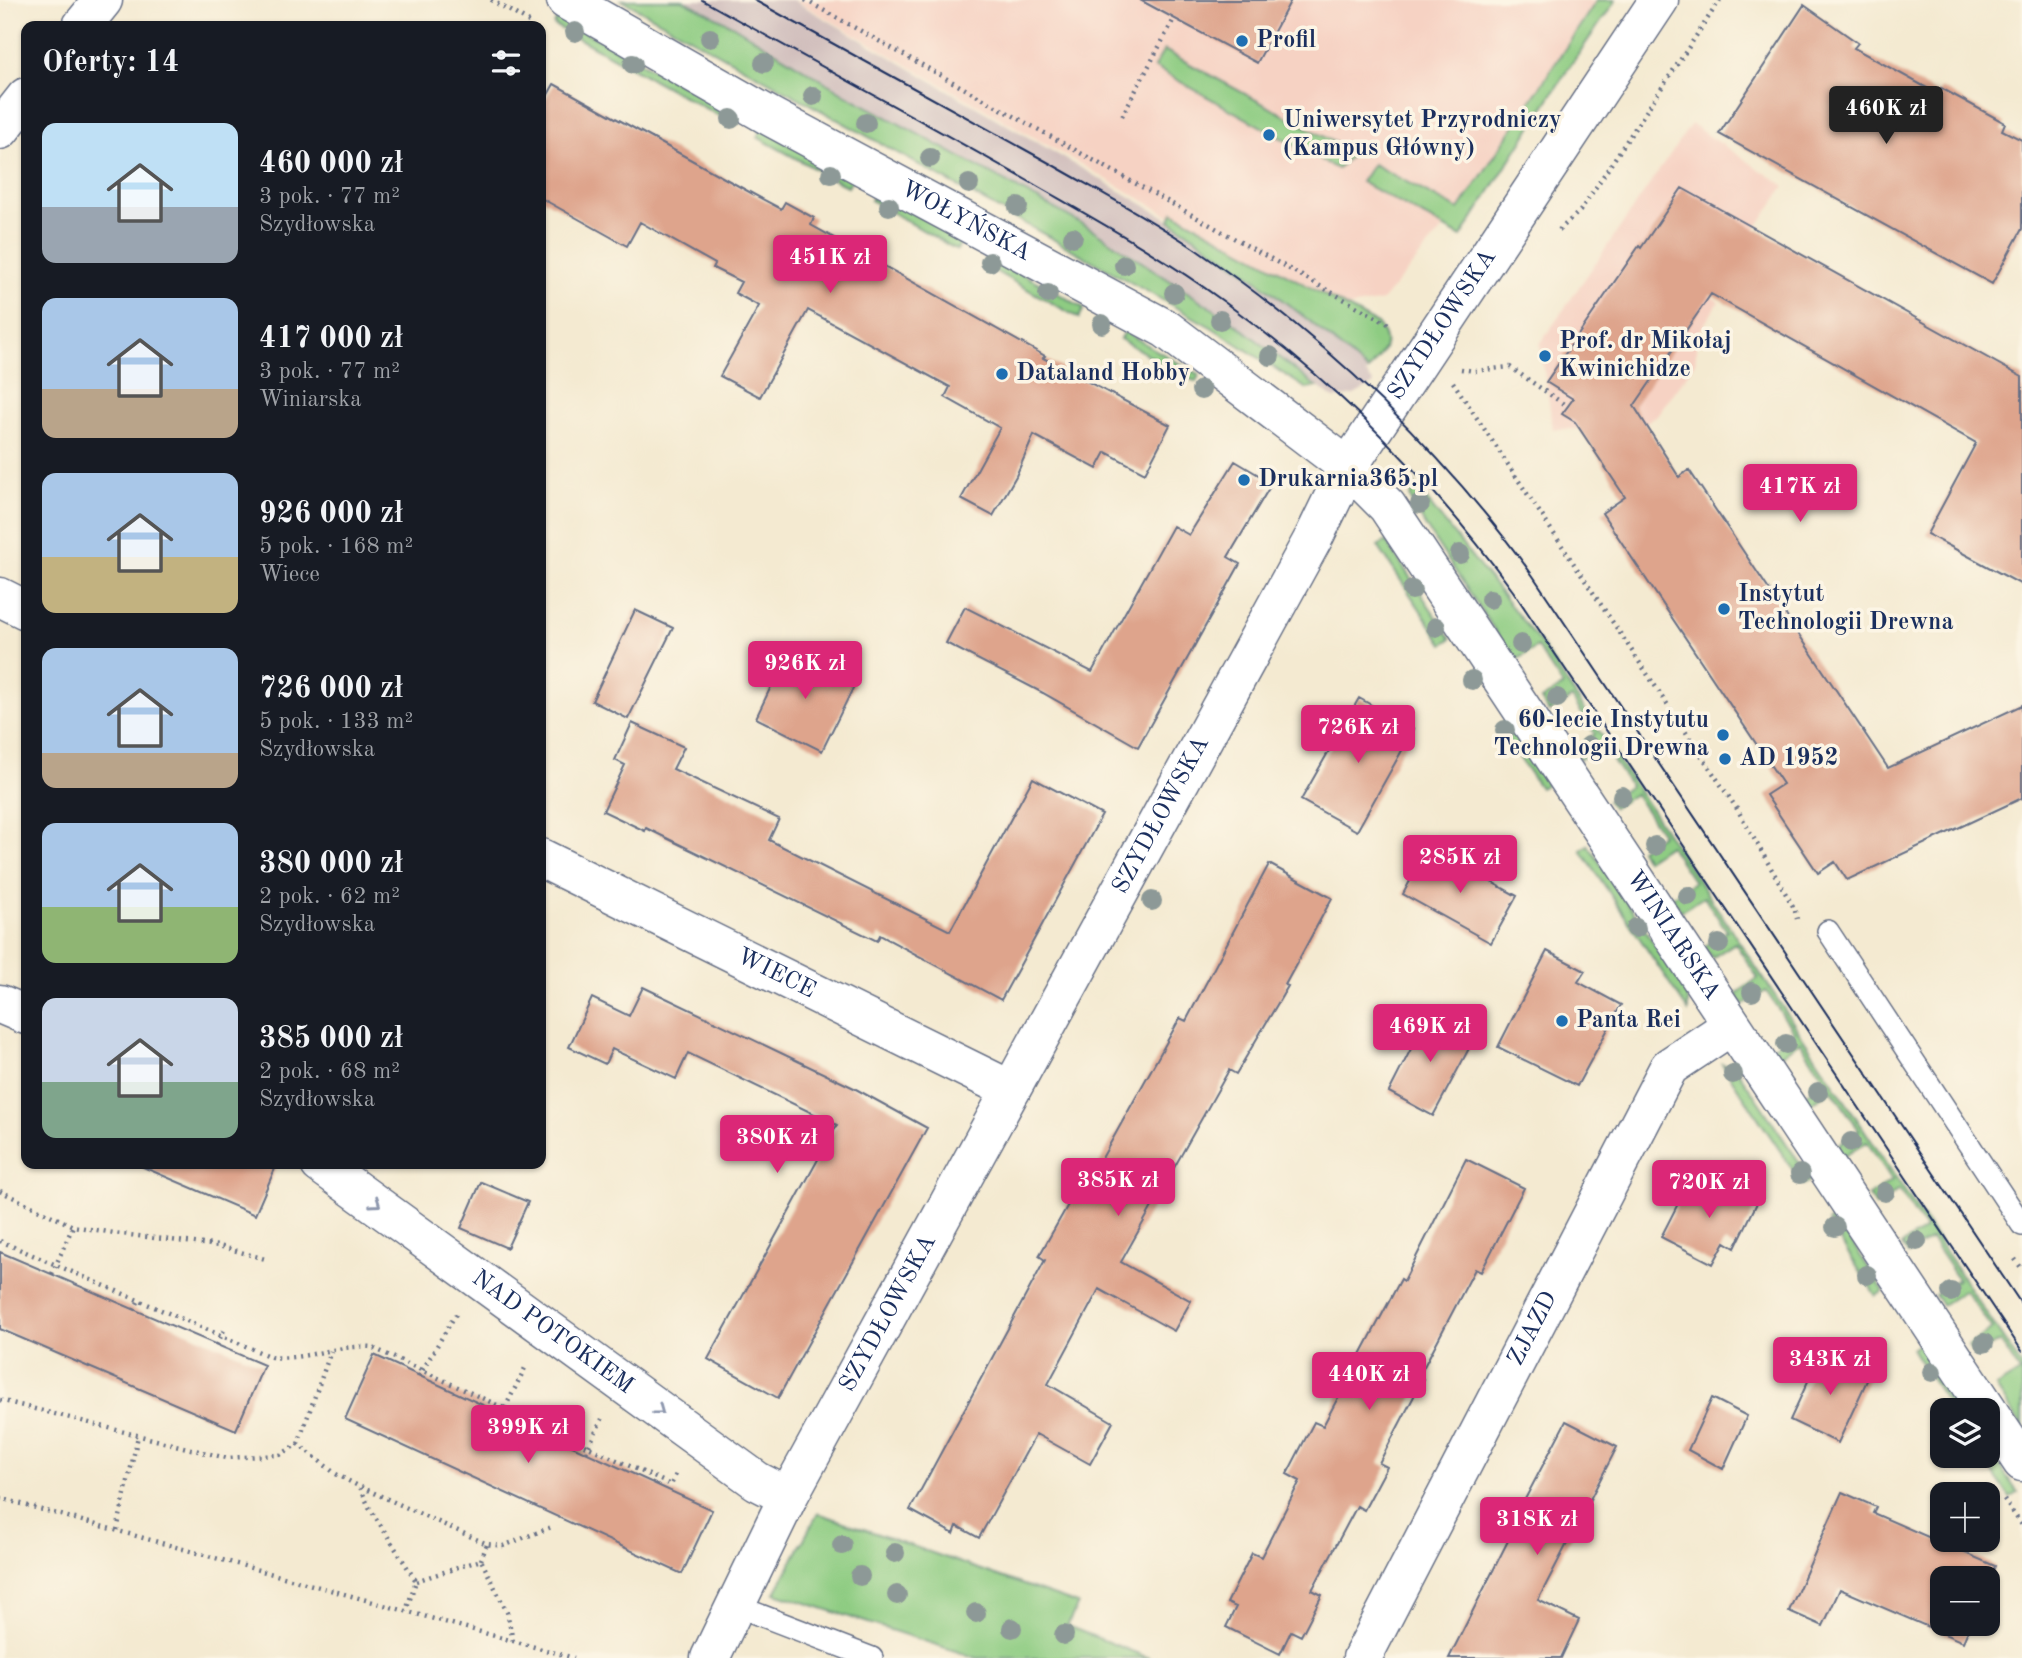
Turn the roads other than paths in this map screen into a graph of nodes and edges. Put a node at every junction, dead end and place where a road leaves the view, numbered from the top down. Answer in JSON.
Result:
{"nodes":[{"id":1,"x":103,"y":0,"type":"edge"},
{"id":2,"x":566,"y":0,"type":"edge"},
{"id":3,"x":1659,"y":0,"type":"edge"},
{"id":4,"x":86,"y":21,"type":"edge"},
{"id":5,"x":21,"y":103,"type":"edge"},
{"id":6,"x":0,"y":130,"type":"edge"},
{"id":7,"x":1348,"y":467,"type":"junction"},
{"id":8,"x":0,"y":597,"type":"edge"},
{"id":9,"x":21,"y":608,"type":"edge"},
{"id":10,"x":546,"y":860,"type":"edge"},
{"id":11,"x":1828,"y":931,"type":"dead end"},
{"id":12,"x":0,"y":1004,"type":"edge"},
{"id":13,"x":21,"y":1013,"type":"edge"},
{"id":14,"x":1731,"y":1027,"type":"junction"},
{"id":15,"x":1011,"y":1090,"type":"junction"},
{"id":16,"x":327,"y":1169,"type":"edge"},
{"id":17,"x":2022,"y":1225,"type":"edge"},
{"id":18,"x":1979,"y":1398,"type":"edge"},
{"id":19,"x":2000,"y":1429,"type":"edge"},
{"id":20,"x":2022,"y":1462,"type":"edge"},
{"id":21,"x":788,"y":1497,"type":"junction"},
{"id":22,"x":734,"y":1605,"type":"junction"},
{"id":23,"x":710,"y":1658,"type":"edge"},
{"id":24,"x":872,"y":1658,"type":"edge"},
{"id":25,"x":1362,"y":1658,"type":"edge"}],
"edges":[{"from":1,"to":4,"type":"street"},
{"from":2,"to":7,"type":"street","name":"WOŁYŃSKA"},
{"from":3,"to":7,"type":"street","name":"SZYDŁOWSKA"},
{"from":5,"to":6,"type":"street"},
{"from":7,"to":14,"type":"street","name":"WINIARSKA"},
{"from":7,"to":15,"type":"street","name":"SZYDŁOWSKA"},
{"from":8,"to":9,"type":"street"},
{"from":10,"to":15,"type":"street","name":"WIECE"},
{"from":11,"to":17,"type":"lane"},
{"from":12,"to":13,"type":"street"},
{"from":14,"to":18,"type":"street","name":"WINIARSKA"},
{"from":14,"to":25,"type":"street","name":"ZJAZD"},
{"from":15,"to":21,"type":"street","name":"SZYDŁOWSKA"},
{"from":16,"to":21,"type":"street","name":"NAD POTOKIEM","one_way":true},
{"from":19,"to":20,"type":"street","name":"WINIARSKA"},
{"from":21,"to":22,"type":"street","name":"SZYDŁOWSKA"},
{"from":22,"to":23,"type":"street","name":"SZYDŁOWSKA"},
{"from":22,"to":24,"type":"lane"}]}
